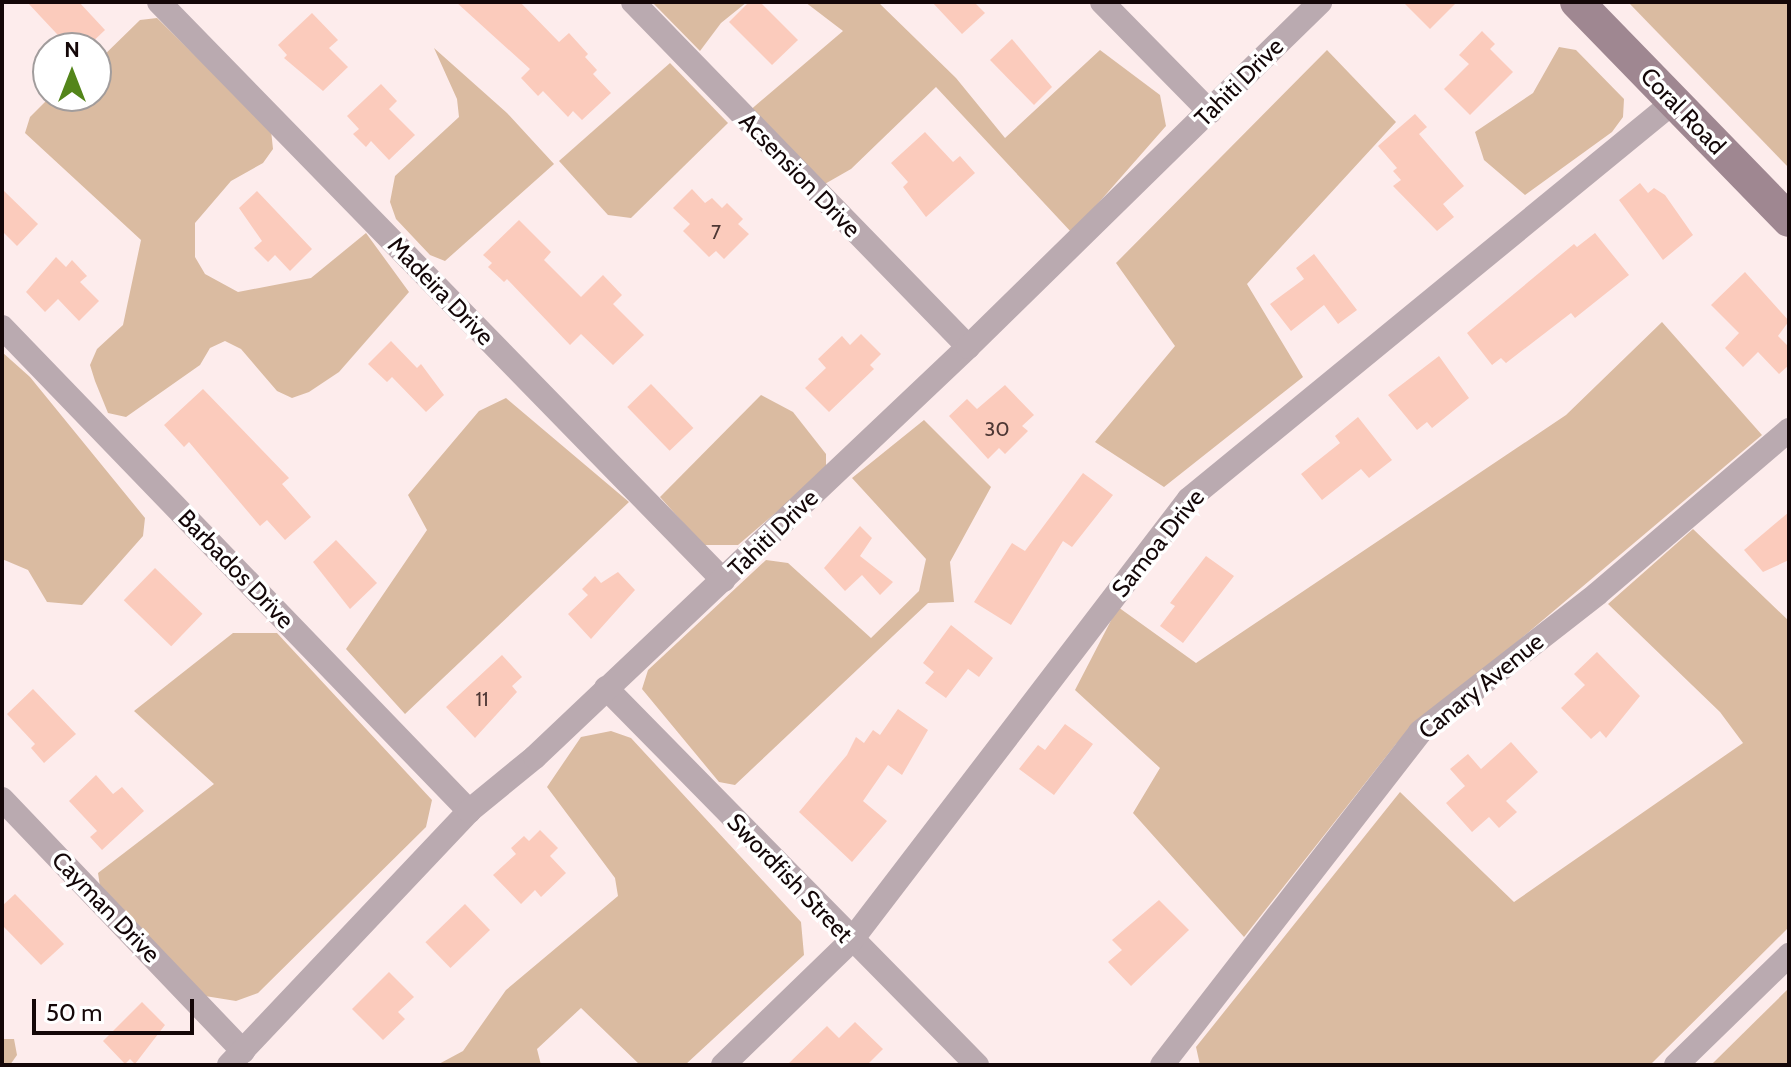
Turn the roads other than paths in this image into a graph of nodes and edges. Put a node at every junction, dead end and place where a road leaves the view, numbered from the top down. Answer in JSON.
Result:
{"nodes":[{"id":1,"x":159,"y":2,"type":"edge"},
{"id":2,"x":633,"y":2,"type":"edge"},
{"id":3,"x":1102,"y":2,"type":"edge"},
{"id":4,"x":1320,"y":2,"type":"edge"},
{"id":5,"x":1577,"y":2,"type":"edge"},
{"id":6,"x":1675,"y":101,"type":"junction"},
{"id":7,"x":1210,"y":112,"type":"junction"},
{"id":8,"x":1789,"y":220,"type":"edge"},
{"id":9,"x":2,"y":327,"type":"edge"},
{"id":10,"x":968,"y":347,"type":"junction"},
{"id":11,"x":1789,"y":430,"type":"edge"},
{"id":12,"x":723,"y":580,"type":"junction"},
{"id":13,"x":606,"y":688,"type":"junction"},
{"id":14,"x":469,"y":811,"type":"junction"},
{"id":15,"x":7,"y":813,"type":"edge"},
{"id":16,"x":851,"y":941,"type":"junction"},
{"id":17,"x":1789,"y":955,"type":"edge"},
{"id":18,"x":236,"y":1058,"type":"edge"},
{"id":19,"x":723,"y":1065,"type":"edge"},
{"id":20,"x":977,"y":1065,"type":"edge"},
{"id":21,"x":1162,"y":1065,"type":"edge"},
{"id":22,"x":1676,"y":1065,"type":"edge"}],
"edges":[{"from":1,"to":12,"type":"street","name":"Madeira Drive"},
{"from":2,"to":10,"type":"street","name":"Acsension Drive"},
{"from":3,"to":7,"type":"street"},
{"from":4,"to":7,"type":"street","name":"Tahiti Drive"},
{"from":5,"to":6,"type":"street","name":"Coral Road"},
{"from":6,"to":8,"type":"street","name":"Coral Road"},
{"from":6,"to":16,"type":"street","name":"Samoa Drive"},
{"from":7,"to":10,"type":"street","name":"Tahiti Drive"},
{"from":9,"to":14,"type":"street","name":"Barbados Drive"},
{"from":10,"to":12,"type":"street","name":"Tahiti Drive"},
{"from":11,"to":21,"type":"street","name":"Canary Avenue"},
{"from":12,"to":13,"type":"street","name":"Tahiti Drive"},
{"from":13,"to":14,"type":"street","name":"Tahiti Drive"},
{"from":13,"to":16,"type":"street","name":"Swordfish Street"},
{"from":14,"to":18,"type":"street","name":"Tahiti Drive"},
{"from":15,"to":18,"type":"street","name":"Cayman Drive"},
{"from":16,"to":19,"type":"street","name":"Samoa Drive"},
{"from":16,"to":20,"type":"street","name":"Swordfish Street"},
{"from":17,"to":22,"type":"street"}]}
